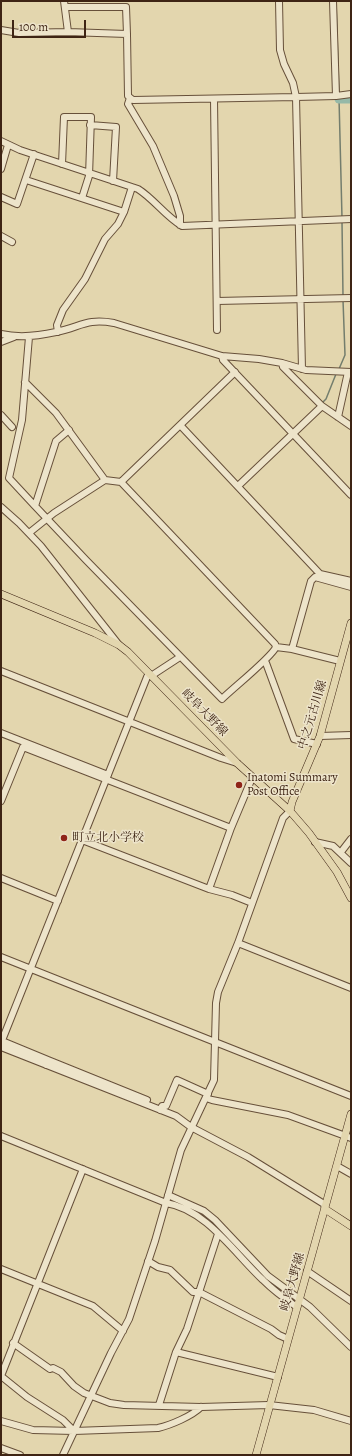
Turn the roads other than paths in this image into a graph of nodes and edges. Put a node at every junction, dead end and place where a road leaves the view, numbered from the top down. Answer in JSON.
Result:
{"nodes":[{"id":1,"x":279,"y":1,"type":"edge"},
{"id":2,"x":333,"y":1,"type":"edge"},
{"id":3,"x":64,"y":4,"type":"edge"},
{"id":4,"x":126,"y":4,"type":"edge"},
{"id":5,"x":1,"y":30,"type":"edge"},
{"id":6,"x":68,"y":32,"type":"junction"},
{"id":7,"x":127,"y":34,"type":"junction"},
{"id":8,"x":351,"y":94,"type":"edge"},
{"id":9,"x":336,"y":96,"type":"junction"},
{"id":10,"x":296,"y":97,"type":"junction"},
{"id":11,"x":130,"y":98,"type":"junction"},
{"id":12,"x":214,"y":99,"type":"junction"},
{"id":13,"x":90,"y":126,"type":"junction"},
{"id":14,"x":1,"y":141,"type":"edge"},
{"id":15,"x":8,"y":145,"type":"junction"},
{"id":16,"x":34,"y":154,"type":"junction"},
{"id":17,"x":62,"y":164,"type":"junction"},
{"id":18,"x":1,"y":168,"type":"edge"},
{"id":19,"x":89,"y":172,"type":"junction"},
{"id":20,"x":26,"y":180,"type":"junction"},
{"id":21,"x":113,"y":181,"type":"junction"},
{"id":22,"x":132,"y":187,"type":"junction"},
{"id":23,"x":1,"y":197,"type":"edge"},
{"id":24,"x":82,"y":198,"type":"junction"},
{"id":25,"x":124,"y":212,"type":"junction"},
{"id":26,"x":351,"y":219,"type":"edge"},
{"id":27,"x":298,"y":222,"type":"junction"},
{"id":28,"x":180,"y":225,"type":"junction"},
{"id":29,"x":215,"y":226,"type":"junction"},
{"id":30,"x":1,"y":236,"type":"edge"},
{"id":31,"x":12,"y":242,"type":"dead end"},
{"id":32,"x":351,"y":298,"type":"edge"},
{"id":33,"x":300,"y":299,"type":"junction"},
{"id":34,"x":217,"y":301,"type":"junction"},
{"id":35,"x":217,"y":330,"type":"dead end"},
{"id":36,"x":58,"y":332,"type":"junction"},
{"id":37,"x":1,"y":334,"type":"edge"},
{"id":38,"x":14,"y":337,"type":"junction"},
{"id":39,"x":29,"y":337,"type":"junction"},
{"id":40,"x":1,"y":342,"type":"edge"},
{"id":41,"x":222,"y":356,"type":"junction"},
{"id":42,"x":282,"y":363,"type":"junction"},
{"id":43,"x":302,"y":368,"type":"junction"},
{"id":44,"x":235,"y":372,"type":"junction"},
{"id":45,"x":350,"y":372,"type":"edge"},
{"id":46,"x":25,"y":382,"type":"junction"},
{"id":47,"x":322,"y":406,"type":"junction"},
{"id":48,"x":1,"y":415,"type":"edge"},
{"id":49,"x":338,"y":417,"type":"junction"},
{"id":50,"x":180,"y":425,"type":"junction"},
{"id":51,"x":351,"y":426,"type":"edge"},
{"id":52,"x":12,"y":428,"type":"dead end"},
{"id":53,"x":69,"y":430,"type":"junction"},
{"id":54,"x":293,"y":434,"type":"junction"},
{"id":55,"x":105,"y":480,"type":"junction"},
{"id":56,"x":121,"y":482,"type":"junction"},
{"id":57,"x":238,"y":486,"type":"junction"},
{"id":58,"x":351,"y":495,"type":"edge"},
{"id":59,"x":35,"y":506,"type":"junction"},
{"id":60,"x":1,"y":507,"type":"edge"},
{"id":61,"x":47,"y":518,"type":"junction"},
{"id":62,"x":29,"y":533,"type":"junction"},
{"id":63,"x":351,"y":581,"type":"edge"},
{"id":64,"x":351,"y":587,"type":"edge"},
{"id":65,"x":1,"y":594,"type":"edge"},
{"id":66,"x":100,"y":621,"type":"junction"},
{"id":67,"x":351,"y":623,"type":"edge"},
{"id":68,"x":95,"y":633,"type":"junction"},
{"id":69,"x":119,"y":645,"type":"junction"},
{"id":70,"x":276,"y":647,"type":"junction"},
{"id":71,"x":292,"y":649,"type":"junction"},
{"id":72,"x":180,"y":657,"type":"junction"},
{"id":73,"x":264,"y":661,"type":"junction"},
{"id":74,"x":340,"y":661,"type":"junction"},
{"id":75,"x":1,"y":671,"type":"edge"},
{"id":76,"x":150,"y":675,"type":"junction"},
{"id":77,"x":129,"y":722,"type":"junction"},
{"id":78,"x":1,"y":733,"type":"edge"},
{"id":79,"x":351,"y":735,"type":"edge"},
{"id":80,"x":320,"y":736,"type":"junction"},
{"id":81,"x":317,"y":744,"type":"junction"},
{"id":82,"x":237,"y":763,"type":"junction"},
{"id":83,"x":107,"y":777,"type":"junction"},
{"id":84,"x":252,"y":778,"type":"junction"},
{"id":85,"x":1,"y":801,"type":"edge"},
{"id":86,"x":290,"y":811,"type":"junction"},
{"id":87,"x":231,"y":828,"type":"junction"},
{"id":88,"x":351,"y":839,"type":"edge"},
{"id":89,"x":82,"y":840,"type":"junction"},
{"id":90,"x":315,"y":842,"type":"junction"},
{"id":91,"x":341,"y":852,"type":"junction"},
{"id":92,"x":351,"y":863,"type":"edge"},
{"id":93,"x":1,"y":878,"type":"edge"},
{"id":94,"x":209,"y":889,"type":"junction"},
{"id":95,"x":351,"y":898,"type":"edge"},
{"id":96,"x":58,"y":901,"type":"junction"},
{"id":97,"x":252,"y":903,"type":"junction"},
{"id":98,"x":238,"y":943,"type":"junction"},
{"id":99,"x":1,"y":957,"type":"edge"},
{"id":100,"x":31,"y":969,"type":"junction"},
{"id":101,"x":351,"y":988,"type":"edge"},
{"id":102,"x":215,"y":1042,"type":"junction"},
{"id":103,"x":1,"y":1044,"type":"edge"},
{"id":104,"x":207,"y":1096,"type":"junction"},
{"id":105,"x":351,"y":1096,"type":"edge"},
{"id":106,"x":161,"y":1108,"type":"junction"},
{"id":107,"x":351,"y":1114,"type":"edge"},
{"id":108,"x":191,"y":1127,"type":"junction"},
{"id":109,"x":1,"y":1136,"type":"edge"},
{"id":110,"x":348,"y":1137,"type":"edge"},
{"id":111,"x":337,"y":1166,"type":"junction"},
{"id":112,"x":83,"y":1169,"type":"junction"},
{"id":113,"x":351,"y":1174,"type":"edge"},
{"id":114,"x":168,"y":1195,"type":"junction"},
{"id":115,"x":166,"y":1203,"type":"junction"},
{"id":116,"x":325,"y":1209,"type":"junction"},
{"id":117,"x":351,"y":1226,"type":"edge"},
{"id":118,"x":218,"y":1234,"type":"junction"},
{"id":119,"x":148,"y":1261,"type":"junction"},
{"id":120,"x":1,"y":1269,"type":"edge"},
{"id":121,"x":307,"y":1271,"type":"junction"},
{"id":122,"x":37,"y":1284,"type":"junction"},
{"id":123,"x":199,"y":1292,"type":"junction"},
{"id":124,"x":299,"y":1298,"type":"junction"},
{"id":125,"x":351,"y":1301,"type":"edge"},
{"id":126,"x":297,"y":1307,"type":"junction"},
{"id":127,"x":123,"y":1331,"type":"junction"},
{"id":128,"x":288,"y":1339,"type":"junction"},
{"id":129,"x":13,"y":1343,"type":"junction"},
{"id":130,"x":351,"y":1347,"type":"edge"},
{"id":131,"x":176,"y":1352,"type":"junction"},
{"id":132,"x":1,"y":1376,"type":"edge"},
{"id":133,"x":278,"y":1377,"type":"junction"},
{"id":134,"x":91,"y":1396,"type":"junction"},
{"id":135,"x":159,"y":1405,"type":"junction"},
{"id":136,"x":270,"y":1405,"type":"junction"},
{"id":137,"x":201,"y":1407,"type":"junction"},
{"id":138,"x":351,"y":1421,"type":"edge"},
{"id":139,"x":1,"y":1422,"type":"edge"},
{"id":140,"x":74,"y":1431,"type":"junction"},
{"id":141,"x":1,"y":1448,"type":"edge"},
{"id":142,"x":20,"y":1455,"type":"edge"},
{"id":143,"x":63,"y":1455,"type":"edge"},
{"id":144,"x":256,"y":1455,"type":"edge"}],
"edges":[{"from":1,"to":10,"type":"street"},
{"from":2,"to":9,"type":"street"},
{"from":3,"to":4,"type":"street"},
{"from":3,"to":6,"type":"street"},
{"from":4,"to":7,"type":"street"},
{"from":5,"to":6,"type":"street"},
{"from":6,"to":7,"type":"street"},
{"from":7,"to":11,"type":"street"},
{"from":8,"to":9,"type":"street"},
{"from":9,"to":10,"type":"street"},
{"from":10,"to":12,"type":"street"},
{"from":10,"to":27,"type":"street"},
{"from":11,"to":12,"type":"street"},
{"from":11,"to":28,"type":"street"},
{"from":12,"to":29,"type":"street"},
{"from":13,"to":17,"type":"street"},
{"from":13,"to":19,"type":"street"},
{"from":13,"to":21,"type":"street"},
{"from":14,"to":15,"type":"street"},
{"from":15,"to":16,"type":"street"},
{"from":15,"to":18,"type":"street"},
{"from":16,"to":17,"type":"street"},
{"from":16,"to":20,"type":"street"},
{"from":17,"to":19,"type":"street"},
{"from":19,"to":21,"type":"street"},
{"from":19,"to":24,"type":"street"},
{"from":20,"to":23,"type":"street"},
{"from":20,"to":24,"type":"street"},
{"from":21,"to":22,"type":"street"},
{"from":22,"to":25,"type":"street"},
{"from":22,"to":28,"type":"street"},
{"from":24,"to":25,"type":"street"},
{"from":25,"to":36,"type":"street"},
{"from":26,"to":27,"type":"street"},
{"from":27,"to":29,"type":"street"},
{"from":27,"to":33,"type":"street"},
{"from":28,"to":29,"type":"street"},
{"from":29,"to":34,"type":"street"},
{"from":30,"to":31,"type":"street"},
{"from":32,"to":33,"type":"street"},
{"from":33,"to":34,"type":"street"},
{"from":33,"to":43,"type":"street"},
{"from":34,"to":35,"type":"street"},
{"from":36,"to":39,"type":"street"},
{"from":36,"to":41,"type":"street"},
{"from":37,"to":38,"type":"street"},
{"from":38,"to":39,"type":"street"},
{"from":38,"to":40,"type":"street"},
{"from":39,"to":46,"type":"street"},
{"from":41,"to":42,"type":"street"},
{"from":41,"to":44,"type":"street"},
{"from":42,"to":43,"type":"street"},
{"from":42,"to":47,"type":"street"},
{"from":43,"to":45,"type":"street"},
{"from":44,"to":50,"type":"street"},
{"from":44,"to":54,"type":"street"},
{"from":45,"to":49,"type":"street"},
{"from":46,"to":53,"type":"street"},
{"from":46,"to":59,"type":"street"},
{"from":47,"to":49,"type":"street"},
{"from":47,"to":54,"type":"street"},
{"from":48,"to":52,"type":"street"},
{"from":49,"to":51,"type":"street"},
{"from":50,"to":56,"type":"street"},
{"from":50,"to":57,"type":"street"},
{"from":53,"to":55,"type":"street"},
{"from":53,"to":59,"type":"street"},
{"from":54,"to":57,"type":"street"},
{"from":54,"to":58,"type":"street"},
{"from":55,"to":56,"type":"street"},
{"from":55,"to":61,"type":"street"},
{"from":56,"to":70,"type":"street"},
{"from":57,"to":63,"type":"street"},
{"from":59,"to":61,"type":"street"},
{"from":60,"to":62,"type":"street"},
{"from":61,"to":62,"type":"street"},
{"from":61,"to":72,"type":"street"},
{"from":62,"to":66,"type":"street"},
{"from":64,"to":71,"type":"street"},
{"from":65,"to":68,"type":"main road","name":"岐阜大野線"},
{"from":66,"to":68,"type":"street"},
{"from":66,"to":69,"type":"street"},
{"from":67,"to":74,"type":"main road","name":"中之元古川線"},
{"from":68,"to":69,"type":"main road","name":"岐阜大野線"},
{"from":69,"to":76,"type":"main road","name":"岐阜大野線"},
{"from":70,"to":71,"type":"street"},
{"from":70,"to":73,"type":"street"},
{"from":71,"to":74,"type":"street"},
{"from":72,"to":73,"type":"street"},
{"from":72,"to":76,"type":"street"},
{"from":73,"to":81,"type":"street"},
{"from":74,"to":80,"type":"main road","name":"中之元古川線"},
{"from":75,"to":77,"type":"street"},
{"from":76,"to":77,"type":"street"},
{"from":76,"to":82,"type":"main road","name":"岐阜大野線"},
{"from":77,"to":82,"type":"street"},
{"from":77,"to":83,"type":"street"},
{"from":78,"to":83,"type":"street"},
{"from":79,"to":80,"type":"street"},
{"from":80,"to":81,"type":"main road","name":"中之元古川線"},
{"from":81,"to":86,"type":"main road","name":"中之元古川線"},
{"from":82,"to":84,"type":"main road","name":"岐阜大野線"},
{"from":83,"to":85,"type":"street"},
{"from":83,"to":87,"type":"street"},
{"from":83,"to":89,"type":"street"},
{"from":84,"to":86,"type":"main road","name":"岐阜大野線"},
{"from":84,"to":87,"type":"street"},
{"from":86,"to":90,"type":"main road","name":"岐阜大野線"},
{"from":86,"to":97,"type":"street"},
{"from":87,"to":94,"type":"street"},
{"from":88,"to":91,"type":"street"},
{"from":89,"to":94,"type":"street"},
{"from":89,"to":96,"type":"street"},
{"from":90,"to":91,"type":"street"},
{"from":90,"to":95,"type":"main road","name":"岐阜大野線"},
{"from":91,"to":92,"type":"street"},
{"from":93,"to":96,"type":"street"},
{"from":94,"to":97,"type":"street"},
{"from":96,"to":100,"type":"street"},
{"from":97,"to":98,"type":"street"},
{"from":98,"to":101,"type":"street"},
{"from":98,"to":102,"type":"street"},
{"from":99,"to":100,"type":"street"},
{"from":100,"to":102,"type":"street"},
{"from":100,"to":103,"type":"street"},
{"from":102,"to":104,"type":"street"},
{"from":102,"to":105,"type":"street"},
{"from":103,"to":106,"type":"street"},
{"from":104,"to":106,"type":"street"},
{"from":104,"to":108,"type":"street"},
{"from":104,"to":110,"type":"street"},
{"from":106,"to":108,"type":"street"},
{"from":107,"to":110,"type":"main road","name":"岐阜大野線"},
{"from":108,"to":114,"type":"street"},
{"from":108,"to":116,"type":"street"},
{"from":109,"to":112,"type":"street"},
{"from":110,"to":111,"type":"main road","name":"岐阜大野線"},
{"from":111,"to":113,"type":"street"},
{"from":111,"to":116,"type":"main road","name":"岐阜大野線"},
{"from":112,"to":115,"type":"street"},
{"from":112,"to":122,"type":"street"},
{"from":114,"to":115,"type":"street"},
{"from":114,"to":124,"type":"street"},
{"from":115,"to":118,"type":"street"},
{"from":115,"to":119,"type":"street"},
{"from":116,"to":117,"type":"main road"},
{"from":116,"to":121,"type":"main road","name":"岐阜大野線"},
{"from":118,"to":123,"type":"street"},
{"from":118,"to":126,"type":"street"},
{"from":119,"to":123,"type":"street"},
{"from":119,"to":127,"type":"street"},
{"from":120,"to":122,"type":"street"},
{"from":121,"to":124,"type":"main road","name":"岐阜大野線"},
{"from":121,"to":125,"type":"street"},
{"from":122,"to":127,"type":"street"},
{"from":122,"to":129,"type":"street"},
{"from":123,"to":128,"type":"street"},
{"from":123,"to":131,"type":"street"},
{"from":124,"to":126,"type":"main road","name":"岐阜大野線"},
{"from":124,"to":130,"type":"street"},
{"from":126,"to":128,"type":"main road","name":"岐阜大野線"},
{"from":127,"to":134,"type":"street"},
{"from":128,"to":133,"type":"main road","name":"岐阜大野線"},
{"from":129,"to":132,"type":"street"},
{"from":129,"to":134,"type":"street"},
{"from":131,"to":133,"type":"street"},
{"from":131,"to":135,"type":"street"},
{"from":132,"to":140,"type":"street"},
{"from":133,"to":136,"type":"main road","name":"岐阜大野線"},
{"from":134,"to":135,"type":"street"},
{"from":134,"to":140,"type":"street"},
{"from":135,"to":137,"type":"street"},
{"from":136,"to":137,"type":"street"},
{"from":136,"to":138,"type":"street"},
{"from":136,"to":144,"type":"main road","name":"岐阜大野線"},
{"from":137,"to":140,"type":"street"},
{"from":139,"to":140,"type":"street"},
{"from":140,"to":143,"type":"street"},
{"from":141,"to":142,"type":"street"}]}
